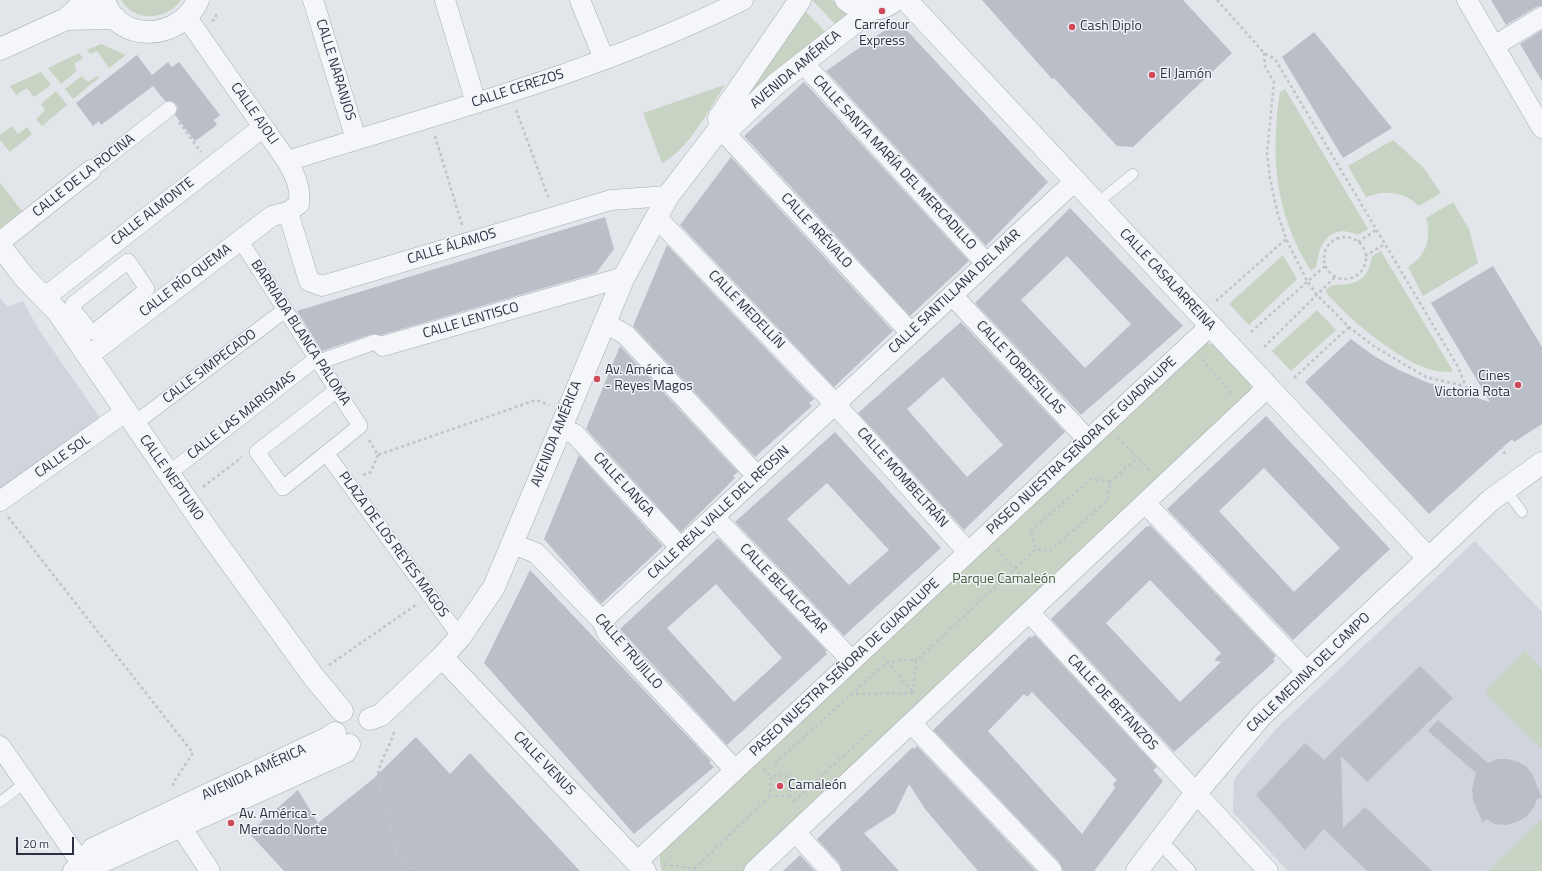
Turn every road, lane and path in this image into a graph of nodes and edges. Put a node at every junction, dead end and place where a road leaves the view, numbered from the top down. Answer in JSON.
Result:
{"nodes":[{"id":1,"x":87,"y":0,"type":"edge"},
{"id":2,"x":104,"y":0,"type":"edge"},
{"id":3,"x":313,"y":0,"type":"edge"},
{"id":4,"x":445,"y":0,"type":"edge"},
{"id":5,"x":580,"y":0,"type":"edge"},
{"id":6,"x":800,"y":0,"type":"edge"},
{"id":7,"x":846,"y":0,"type":"edge"},
{"id":8,"x":895,"y":0,"type":"edge"},
{"id":9,"x":906,"y":0,"type":"edge"},
{"id":10,"x":1216,"y":0,"type":"edge"},
{"id":11,"x":1467,"y":0,"type":"edge"},
{"id":12,"x":732,"y":2,"type":"edge"},
{"id":13,"x":193,"y":9,"type":"edge"},
{"id":14,"x":872,"y":9,"type":"junction"},
{"id":15,"x":1542,"y":17,"type":"edge"},
{"id":16,"x":115,"y":18,"type":"junction"},
{"id":17,"x":66,"y":19,"type":"junction"},
{"id":18,"x":1494,"y":46,"type":"junction"},
{"id":19,"x":0,"y":49,"type":"edge"},
{"id":20,"x":1264,"y":53,"type":"junction"},
{"id":21,"x":604,"y":59,"type":"junction"},
{"id":22,"x":802,"y":62,"type":"junction"},
{"id":23,"x":510,"y":93,"type":"junction"},
{"id":24,"x":476,"y":103,"type":"junction"},
{"id":25,"x":169,"y":109,"type":"joint"},
{"id":26,"x":429,"y":117,"type":"junction"},
{"id":27,"x":263,"y":127,"type":"junction"},
{"id":28,"x":720,"y":128,"type":"junction"},
{"id":29,"x":1542,"y":128,"type":"edge"},
{"id":30,"x":356,"y":139,"type":"junction"},
{"id":31,"x":287,"y":160,"type":"junction"},
{"id":32,"x":212,"y":166,"type":"junction"},
{"id":33,"x":91,"y":170,"type":"joint"},
{"id":34,"x":1132,"y":174,"type":"dead end"},
{"id":35,"x":1075,"y":181,"type":"junction"},
{"id":36,"x":668,"y":196,"type":"junction"},
{"id":37,"x":1096,"y":204,"type":"junction"},
{"id":38,"x":288,"y":212,"type":"junction"},
{"id":39,"x":556,"y":216,"type":"junction"},
{"id":40,"x":656,"y":217,"type":"junction"},
{"id":41,"x":1376,"y":230,"type":"junction"},
{"id":42,"x":1286,"y":239,"type":"junction"},
{"id":43,"x":240,"y":240,"type":"junction"},
{"id":44,"x":0,"y":242,"type":"edge"},
{"id":45,"x":1358,"y":242,"type":"junction"},
{"id":46,"x":468,"y":243,"type":"junction"},
{"id":47,"x":1385,"y":244,"type":"junction"},
{"id":48,"x":0,"y":246,"type":"edge"},
{"id":49,"x":1365,"y":256,"type":"junction"},
{"id":50,"x":986,"y":263,"type":"junction"},
{"id":51,"x":1325,"y":266,"type":"junction"},
{"id":52,"x":624,"y":277,"type":"junction"},
{"id":53,"x":1335,"y":277,"type":"junction"},
{"id":54,"x":1307,"y":281,"type":"junction"},
{"id":55,"x":1317,"y":295,"type":"junction"},
{"id":56,"x":952,"y":296,"type":"junction"},
{"id":57,"x":44,"y":298,"type":"junction"},
{"id":58,"x":72,"y":308,"type":"joint"},
{"id":59,"x":285,"y":310,"type":"junction"},
{"id":60,"x":1211,"y":315,"type":"junction"},
{"id":61,"x":604,"y":322,"type":"junction"},
{"id":62,"x":1349,"y":327,"type":"junction"},
{"id":63,"x":1250,"y":332,"type":"dead end"},
{"id":64,"x":911,"y":333,"type":"junction"},
{"id":65,"x":383,"y":346,"type":"joint"},
{"id":66,"x":1189,"y":346,"type":"junction"},
{"id":67,"x":1264,"y":347,"type":"dead end"},
{"id":68,"x":88,"y":356,"type":"junction"},
{"id":69,"x":318,"y":360,"type":"junction"},
{"id":70,"x":1294,"y":378,"type":"dead end"},
{"id":71,"x":1465,"y":386,"type":"junction"},
{"id":72,"x":1268,"y":388,"type":"junction"},
{"id":73,"x":337,"y":390,"type":"junction"},
{"id":74,"x":1468,"y":392,"type":"dead end"},
{"id":75,"x":835,"y":404,"type":"junction"},
{"id":76,"x":1250,"y":405,"type":"junction"},
{"id":77,"x":130,"y":418,"type":"junction"},
{"id":78,"x":563,"y":420,"type":"junction"},
{"id":79,"x":1105,"y":425,"type":"junction"},
{"id":80,"x":360,"y":426,"type":"junction"},
{"id":81,"x":1494,"y":436,"type":"dead end"},
{"id":82,"x":1088,"y":440,"type":"junction"},
{"id":83,"x":252,"y":453,"type":"junction"},
{"id":84,"x":326,"y":453,"type":"junction"},
{"id":85,"x":1505,"y":454,"type":"dead end"},
{"id":86,"x":378,"y":455,"type":"junction"},
{"id":87,"x":1137,"y":458,"type":"junction"},
{"id":88,"x":1542,"y":463,"type":"edge"},
{"id":89,"x":168,"y":474,"type":"junction"},
{"id":90,"x":758,"y":477,"type":"junction"},
{"id":91,"x":347,"y":482,"type":"junction"},
{"id":92,"x":1110,"y":482,"type":"junction"},
{"id":93,"x":1164,"y":485,"type":"junction"},
{"id":94,"x":1506,"y":490,"type":"junction"},
{"id":95,"x":186,"y":500,"type":"junction"},
{"id":96,"x":1145,"y":503,"type":"junction"},
{"id":97,"x":3,"y":508,"type":"edge"},
{"id":98,"x":1522,"y":512,"type":"dead end"},
{"id":99,"x":714,"y":517,"type":"junction"},
{"id":100,"x":984,"y":537,"type":"junction"},
{"id":101,"x":513,"y":544,"type":"junction"},
{"id":102,"x":681,"y":548,"type":"junction"},
{"id":103,"x":1036,"y":549,"type":"junction"},
{"id":104,"x":968,"y":552,"type":"junction"},
{"id":105,"x":1429,"y":559,"type":"junction"},
{"id":106,"x":1014,"y":569,"type":"junction"},
{"id":107,"x":430,"y":596,"type":"junction"},
{"id":108,"x":1036,"y":606,"type":"junction"},
{"id":109,"x":602,"y":621,"type":"junction"},
{"id":110,"x":460,"y":637,"type":"junction"},
{"id":111,"x":871,"y":643,"type":"junction"},
{"id":112,"x":442,"y":657,"type":"junction"},
{"id":113,"x":918,"y":658,"type":"junction"},
{"id":114,"x":852,"y":661,"type":"junction"},
{"id":115,"x":886,"y":662,"type":"junction"},
{"id":116,"x":1307,"y":672,"type":"junction"},
{"id":117,"x":313,"y":676,"type":"junction"},
{"id":118,"x":914,"y":692,"type":"junction"},
{"id":119,"x":850,"y":694,"type":"junction"},
{"id":120,"x":908,"y":698,"type":"dead end"},
{"id":121,"x":928,"y":708,"type":"junction"},
{"id":122,"x":342,"y":710,"type":"junction"},
{"id":123,"x":376,"y":717,"type":"junction"},
{"id":124,"x":911,"y":723,"type":"junction"},
{"id":125,"x":874,"y":728,"type":"dead end"},
{"id":126,"x":342,"y":739,"type":"junction"},
{"id":127,"x":0,"y":746,"type":"edge"},
{"id":128,"x":735,"y":770,"type":"junction"},
{"id":129,"x":766,"y":771,"type":"dead end"},
{"id":130,"x":26,"y":782,"type":"junction"},
{"id":131,"x":1196,"y":793,"type":"junction"},
{"id":132,"x":770,"y":796,"type":"junction"},
{"id":133,"x":794,"y":801,"type":"dead end"},
{"id":134,"x":0,"y":802,"type":"edge"},
{"id":135,"x":176,"y":810,"type":"junction"},
{"id":136,"x":795,"y":832,"type":"junction"},
{"id":137,"x":1160,"y":841,"type":"junction"},
{"id":138,"x":78,"y":867,"type":"edge"},
{"id":139,"x":642,"y":868,"type":"edge"},
{"id":140,"x":695,"y":870,"type":"edge"},
{"id":141,"x":210,"y":871,"type":"edge"},
{"id":142,"x":412,"y":871,"type":"edge"},
{"id":143,"x":754,"y":871,"type":"edge"},
{"id":144,"x":831,"y":871,"type":"edge"},
{"id":145,"x":1052,"y":871,"type":"edge"},
{"id":146,"x":1137,"y":871,"type":"edge"},
{"id":147,"x":1188,"y":871,"type":"edge"},
{"id":148,"x":1268,"y":871,"type":"edge"}],
"edges":[{"from":1,"to":17,"type":"street"},
{"from":2,"to":16,"type":"street"},
{"from":3,"to":30,"type":"street","name":"CALLE NARANJOS"},
{"from":4,"to":24,"type":"street"},
{"from":5,"to":21,"type":"street"},
{"from":6,"to":28,"type":"street","name":"AVENIDA AMÉRICA"},
{"from":7,"to":14,"type":"street"},
{"from":8,"to":14,"type":"street","name":"AVENIDA AMÉRICA"},
{"from":9,"to":35,"type":"street","name":"CALLE CASALARREINA"},
{"from":10,"to":20,"type":"path"},
{"from":11,"to":18,"type":"street"},
{"from":12,"to":21,"type":"street","name":"CALLE CEREZOS"},
{"from":13,"to":16,"type":"street"},
{"from":13,"to":27,"type":"street","name":"CALLE AJOLI"},
{"from":14,"to":22,"type":"street","name":"AVENIDA AMÉRICA"},
{"from":15,"to":18,"type":"street"},
{"from":16,"to":17,"type":"street"},
{"from":17,"to":19,"type":"street"},
{"from":18,"to":29,"type":"street"},
{"from":20,"to":41,"type":"path"},
{"from":20,"to":42,"type":"path"},
{"from":21,"to":23,"type":"street","name":"CALLE CEREZOS"},
{"from":22,"to":28,"type":"street","name":"AVENIDA AMÉRICA"},
{"from":22,"to":50,"type":"street","name":"CALLE SANTA MARÍA DEL MERCADILLO"},
{"from":23,"to":24,"type":"street","name":"CALLE CEREZOS"},
{"from":23,"to":39,"type":"path"},
{"from":24,"to":26,"type":"street","name":"CALLE CEREZOS"},
{"from":25,"to":32,"type":"path"},
{"from":25,"to":33,"type":"street","name":"CALLE DE LA ROCINA"},
{"from":26,"to":30,"type":"street","name":"CALLE CEREZOS"},
{"from":26,"to":46,"type":"path"},
{"from":27,"to":31,"type":"street","name":"CALLE AJOLI"},
{"from":27,"to":32,"type":"street","name":"CALLE ALMONTE"},
{"from":28,"to":36,"type":"street","name":"AVENIDA AMÉRICA"},
{"from":28,"to":64,"type":"street","name":"CALLE ARÉVALO"},
{"from":30,"to":31,"type":"street","name":"CALLE CEREZOS"},
{"from":31,"to":38,"type":"street","name":"CALLE AJOLI"},
{"from":32,"to":57,"type":"street","name":"CALLE ALMONTE"},
{"from":33,"to":44,"type":"street","name":"CALLE DE LA ROCINA"},
{"from":34,"to":37,"type":"lane"},
{"from":35,"to":37,"type":"street","name":"CALLE CASALARREINA"},
{"from":35,"to":50,"type":"street","name":"CALLE SANTILLANA DEL MAR"},
{"from":36,"to":39,"type":"street","name":"CALLE ÁLAMOS"},
{"from":36,"to":40,"type":"street","name":"AVENIDA AMÉRICA"},
{"from":37,"to":60,"type":"street","name":"CALLE CASALARREINA"},
{"from":38,"to":43,"type":"street","name":"CALLE RÍO QUEMA"},
{"from":38,"to":46,"type":"street","name":"CALLE ÁLAMOS"},
{"from":39,"to":46,"type":"street","name":"CALLE ÁLAMOS"},
{"from":40,"to":52,"type":"street","name":"AVENIDA AMÉRICA"},
{"from":40,"to":75,"type":"street","name":"CALLE MEDELLÍN"},
{"from":41,"to":45,"type":"path"},
{"from":41,"to":47,"type":"path"},
{"from":42,"to":54,"type":"path"},
{"from":42,"to":60,"type":"path"},
{"from":43,"to":59,"type":"street","name":"BARRIADA BLANCA PALOMA"},
{"from":43,"to":68,"type":"street","name":"CALLE RÍO QUEMA"},
{"from":45,"to":49,"type":"path"},
{"from":45,"to":51,"type":"path"},
{"from":47,"to":49,"type":"path"},
{"from":47,"to":71,"type":"path"},
{"from":48,"to":57,"type":"street","name":"CALLE NEPTUNO"},
{"from":49,"to":53,"type":"path"},
{"from":50,"to":56,"type":"street","name":"CALLE SANTILLANA DEL MAR"},
{"from":51,"to":53,"type":"path"},
{"from":51,"to":54,"type":"path"},
{"from":52,"to":61,"type":"street","name":"AVENIDA AMÉRICA"},
{"from":52,"to":65,"type":"street","name":"CALLE LENTISCO"},
{"from":53,"to":55,"type":"path"},
{"from":54,"to":55,"type":"path"},
{"from":54,"to":63,"type":"path"},
{"from":55,"to":62,"type":"path"},
{"from":55,"to":67,"type":"path"},
{"from":56,"to":64,"type":"street","name":"CALLE SANTILLANA DEL MAR"},
{"from":56,"to":82,"type":"street","name":"CALLE TORDESILLAS"},
{"from":57,"to":68,"type":"street","name":"CALLE NEPTUNO"},
{"from":58,"to":58,"type":"street"},
{"from":59,"to":69,"type":"street","name":"BARRIADA BLANCA PALOMA"},
{"from":59,"to":77,"type":"street","name":"CALLE SIMPECADO"},
{"from":60,"to":66,"type":"street","name":"PASEO NUESTRA SEÑORA DE GUADALUPE"},
{"from":60,"to":72,"type":"street","name":"CALLE CASALARREINA"},
{"from":61,"to":78,"type":"street","name":"AVENIDA AMÉRICA"},
{"from":61,"to":90,"type":"street"},
{"from":62,"to":70,"type":"path"},
{"from":62,"to":71,"type":"path"},
{"from":64,"to":75,"type":"street","name":"CALLE SANTILLANA DEL MAR"},
{"from":65,"to":69,"type":"street","name":"CALLE LENTISCO"},
{"from":66,"to":76,"type":"path"},
{"from":66,"to":79,"type":"street","name":"PASEO NUESTRA SEÑORA DE GUADALUPE"},
{"from":68,"to":77,"type":"street","name":"CALLE NEPTUNO"},
{"from":69,"to":73,"type":"street","name":"BARRIADA BLANCA PALOMA"},
{"from":69,"to":89,"type":"street","name":"CALLE LAS MARISMAS"},
{"from":71,"to":74,"type":"path"},
{"from":72,"to":76,"type":"street"},
{"from":72,"to":105,"type":"street","name":"CALLE CASALARREINA"},
{"from":73,"to":80,"type":"street","name":"BARRIADA BLANCA PALOMA"},
{"from":73,"to":83,"type":"street"},
{"from":75,"to":90,"type":"street","name":"CALLE REAL VALLE DEL REOSIN"},
{"from":75,"to":104,"type":"street","name":"CALLE MOMBELTRÁN"},
{"from":76,"to":93,"type":"street"},
{"from":77,"to":89,"type":"street","name":"CALLE NEPTUNO"},
{"from":77,"to":97,"type":"street","name":"CALLE SOL"},
{"from":78,"to":86,"type":"path"},
{"from":78,"to":101,"type":"street","name":"AVENIDA AMÉRICA"},
{"from":78,"to":102,"type":"street","name":"CALLE LANGA"},
{"from":79,"to":82,"type":"street","name":"PASEO NUESTRA SEÑORA DE GUADALUPE"},
{"from":79,"to":87,"type":"path"},
{"from":80,"to":84,"type":"street"},
{"from":80,"to":86,"type":"path"},
{"from":81,"to":85,"type":"path"},
{"from":82,"to":100,"type":"street","name":"PASEO NUESTRA SEÑORA DE GUADALUPE"},
{"from":83,"to":84,"type":"street"},
{"from":83,"to":95,"type":"path"},
{"from":84,"to":91,"type":"street","name":"PLAZA DE LOS REYES MAGOS"},
{"from":86,"to":91,"type":"path"},
{"from":87,"to":92,"type":"path"},
{"from":87,"to":93,"type":"path"},
{"from":88,"to":94,"type":"street","name":"CALLE MEDINA DEL CAMPO"},
{"from":89,"to":95,"type":"street","name":"CALLE NEPTUNO"},
{"from":90,"to":99,"type":"street","name":"CALLE REAL VALLE DEL REOSIN"},
{"from":91,"to":107,"type":"street","name":"PLAZA DE LOS REYES MAGOS"},
{"from":92,"to":103,"type":"path"},
{"from":92,"to":103,"type":"path"},
{"from":93,"to":96,"type":"street"},
{"from":94,"to":98,"type":"lane"},
{"from":94,"to":105,"type":"street","name":"CALLE MEDINA DEL CAMPO"},
{"from":95,"to":117,"type":"street","name":"CALLE NEPTUNO"},
{"from":96,"to":108,"type":"street"},
{"from":96,"to":116,"type":"street"},
{"from":97,"to":135,"type":"path"},
{"from":99,"to":102,"type":"street","name":"CALLE REAL VALLE DEL REOSIN"},
{"from":99,"to":114,"type":"street","name":"CALLE BELALCAZAR"},
{"from":100,"to":104,"type":"street","name":"PASEO NUESTRA SEÑORA DE GUADALUPE"},
{"from":100,"to":106,"type":"path"},
{"from":101,"to":109,"type":"street","name":"CALLE TRUJILLO"},
{"from":101,"to":110,"type":"street","name":"AVENIDA AMÉRICA"},
{"from":102,"to":109,"type":"street","name":"CALLE REAL VALLE DEL REOSIN"},
{"from":103,"to":106,"type":"path"},
{"from":104,"to":111,"type":"street","name":"PASEO NUESTRA SEÑORA DE GUADALUPE"},
{"from":105,"to":116,"type":"street","name":"CALLE MEDINA DEL CAMPO"},
{"from":106,"to":108,"type":"path"},
{"from":106,"to":113,"type":"path"},
{"from":107,"to":110,"type":"street","name":"PLAZA DE LOS REYES MAGOS"},
{"from":107,"to":117,"type":"path"},
{"from":108,"to":121,"type":"street"},
{"from":108,"to":131,"type":"street","name":"CALLE DE BETANZOS"},
{"from":109,"to":128,"type":"street","name":"CALLE TRUJILLO"},
{"from":110,"to":112,"type":"street","name":"AVENIDA AMÉRICA"},
{"from":111,"to":114,"type":"street","name":"PASEO NUESTRA SEÑORA DE GUADALUPE"},
{"from":111,"to":115,"type":"path"},
{"from":112,"to":123,"type":"street","name":"AVENIDA AMÉRICA"},
{"from":112,"to":139,"type":"street","name":"CALLE VENUS"},
{"from":113,"to":115,"type":"path"},
{"from":113,"to":118,"type":"path"},
{"from":114,"to":128,"type":"street","name":"PASEO NUESTRA SEÑORA DE GUADALUPE"},
{"from":115,"to":118,"type":"path"},
{"from":115,"to":119,"type":"path"},
{"from":116,"to":131,"type":"street","name":"CALLE MEDINA DEL CAMPO"},
{"from":117,"to":122,"type":"street","name":"CALLE NEPTUNO"},
{"from":118,"to":119,"type":"path"},
{"from":118,"to":120,"type":"path"},
{"from":118,"to":121,"type":"path"},
{"from":119,"to":129,"type":"path"},
{"from":121,"to":124,"type":"street"},
{"from":122,"to":123,"type":"street"},
{"from":122,"to":126,"type":"street"},
{"from":123,"to":126,"type":"street"},
{"from":123,"to":142,"type":"path"},
{"from":124,"to":136,"type":"street"},
{"from":124,"to":145,"type":"street"},
{"from":125,"to":133,"type":"path"},
{"from":126,"to":135,"type":"street","name":"AVENIDA AMÉRICA"},
{"from":127,"to":130,"type":"street"},
{"from":128,"to":139,"type":"street","name":"PASEO NUESTRA SEÑORA DE GUADALUPE"},
{"from":130,"to":134,"type":"lane"},
{"from":130,"to":138,"type":"street"},
{"from":131,"to":137,"type":"street","name":"CALLE MEDINA DEL CAMPO"},
{"from":131,"to":148,"type":"street","name":"CALLE DE BETANZOS"},
{"from":132,"to":132,"type":"path"},
{"from":132,"to":140,"type":"path"},
{"from":135,"to":138,"type":"street","name":"AVENIDA AMÉRICA"},
{"from":135,"to":141,"type":"street"},
{"from":136,"to":143,"type":"street"},
{"from":136,"to":144,"type":"street"},
{"from":137,"to":146,"type":"street","name":"CALLE MEDINA DEL CAMPO"},
{"from":137,"to":147,"type":"street"},
{"from":139,"to":140,"type":"path"}]}
